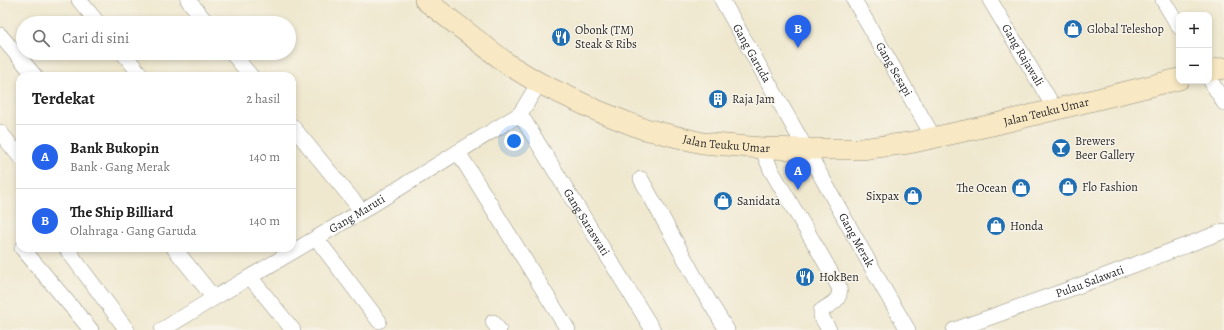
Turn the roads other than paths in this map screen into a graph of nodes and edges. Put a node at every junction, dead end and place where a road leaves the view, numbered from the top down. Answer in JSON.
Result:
{"nodes":[{"id":1,"x":79,"y":0,"type":"edge"},
{"id":2,"x":188,"y":0,"type":"edge"},
{"id":3,"x":425,"y":0,"type":"edge"},
{"id":4,"x":722,"y":0,"type":"edge"},
{"id":5,"x":854,"y":0,"type":"edge"},
{"id":6,"x":990,"y":0,"type":"edge"},
{"id":7,"x":1163,"y":0,"type":"edge"},
{"id":8,"x":92,"y":16,"type":"edge"},
{"id":9,"x":201,"y":16,"type":"edge"},
{"id":10,"x":1176,"y":22,"type":"edge"},
{"id":11,"x":0,"y":35,"type":"edge"},
{"id":12,"x":16,"y":54,"type":"edge"},
{"id":13,"x":21,"y":60,"type":"edge"},
{"id":14,"x":129,"y":60,"type":"edge"},
{"id":15,"x":238,"y":60,"type":"edge"},
{"id":16,"x":1224,"y":68,"type":"edge"},
{"id":17,"x":1212,"y":70,"type":"edge"},
{"id":18,"x":32,"y":72,"type":"edge"},
{"id":19,"x":139,"y":72,"type":"edge"},
{"id":20,"x":248,"y":72,"type":"edge"},
{"id":21,"x":1176,"y":80,"type":"edge"},
{"id":22,"x":539,"y":83,"type":"junction"},
{"id":23,"x":1212,"y":83,"type":"edge"},
{"id":24,"x":1224,"y":103,"type":"edge"},
{"id":25,"x":1055,"y":109,"type":"junction"},
{"id":26,"x":520,"y":114,"type":"junction"},
{"id":27,"x":296,"y":131,"type":"edge"},
{"id":28,"x":0,"y":132,"type":"edge"},
{"id":29,"x":934,"y":138,"type":"junction"},
{"id":30,"x":762,"y":148,"type":"junction"},
{"id":31,"x":806,"y":149,"type":"junction"},
{"id":32,"x":16,"y":152,"type":"edge"},
{"id":33,"x":458,"y":152,"type":"junction"},
{"id":34,"x":642,"y":179,"type":"dead end"},
{"id":35,"x":362,"y":211,"type":"junction"},
{"id":36,"x":1224,"y":231,"type":"edge"},
{"id":37,"x":316,"y":238,"type":"junction"},
{"id":38,"x":296,"y":246,"type":"edge"},
{"id":39,"x":26,"y":252,"type":"edge"},
{"id":40,"x":69,"y":252,"type":"edge"},
{"id":41,"x":177,"y":252,"type":"edge"},
{"id":42,"x":281,"y":252,"type":"edge"},
{"id":43,"x":250,"y":277,"type":"junction"},
{"id":44,"x":214,"y":298,"type":"junction"},
{"id":45,"x":380,"y":322,"type":"dead end"},
{"id":46,"x":91,"y":330,"type":"edge"},
{"id":47,"x":128,"y":330,"type":"edge"},
{"id":48,"x":162,"y":330,"type":"edge"},
{"id":49,"x":293,"y":330,"type":"edge"},
{"id":50,"x":568,"y":330,"type":"edge"},
{"id":51,"x":652,"y":330,"type":"edge"},
{"id":52,"x":727,"y":330,"type":"edge"},
{"id":53,"x":829,"y":330,"type":"edge"},
{"id":54,"x":908,"y":330,"type":"edge"},
{"id":55,"x":954,"y":330,"type":"edge"}],
"edges":[{"from":1,"to":8,"type":"street"},
{"from":2,"to":9,"type":"street"},
{"from":3,"to":22,"type":"main road","name":"Jalan Teuku Umar"},
{"from":4,"to":31,"type":"street","name":"Gang Garuda"},
{"from":5,"to":29,"type":"street","name":"Gang Sesapi"},
{"from":6,"to":25,"type":"street","name":"Gang Rajawali"},
{"from":7,"to":10,"type":"street"},
{"from":11,"to":12,"type":"street"},
{"from":13,"to":18,"type":"street"},
{"from":14,"to":19,"type":"street"},
{"from":15,"to":20,"type":"street"},
{"from":16,"to":17,"type":"main road"},
{"from":21,"to":25,"type":"main road","name":"Jalan Teuku Umar"},
{"from":22,"to":26,"type":"street","name":"Gang Maruti"},
{"from":22,"to":30,"type":"main road","name":"Jalan Teuku Umar"},
{"from":23,"to":24,"type":"street"},
{"from":25,"to":29,"type":"main road","name":"Jalan Teuku Umar"},
{"from":26,"to":33,"type":"street","name":"Gang Maruti"},
{"from":26,"to":51,"type":"street","name":"Gang Saraswati"},
{"from":27,"to":35,"type":"street"},
{"from":28,"to":32,"type":"street"},
{"from":29,"to":31,"type":"main road","name":"Jalan Teuku Umar"},
{"from":30,"to":31,"type":"main road","name":"Jalan Teuku Umar"},
{"from":30,"to":53,"type":"street"},
{"from":31,"to":54,"type":"street","name":"Gang Merak"},
{"from":33,"to":35,"type":"street","name":"Gang Maruti"},
{"from":33,"to":50,"type":"street"},
{"from":34,"to":52,"type":"street"},
{"from":35,"to":37,"type":"street","name":"Gang Maruti"},
{"from":36,"to":55,"type":"street","name":"Pulau Salawati"},
{"from":37,"to":38,"type":"street","name":"Gang Maruti"},
{"from":37,"to":45,"type":"street"},
{"from":39,"to":46,"type":"street"},
{"from":40,"to":47,"type":"street"},
{"from":41,"to":44,"type":"street"},
{"from":42,"to":43,"type":"street","name":"Gang Maruti"},
{"from":43,"to":44,"type":"street","name":"Gang Maruti"},
{"from":43,"to":49,"type":"street"},
{"from":44,"to":48,"type":"street","name":"Gang Maruti"}]}
